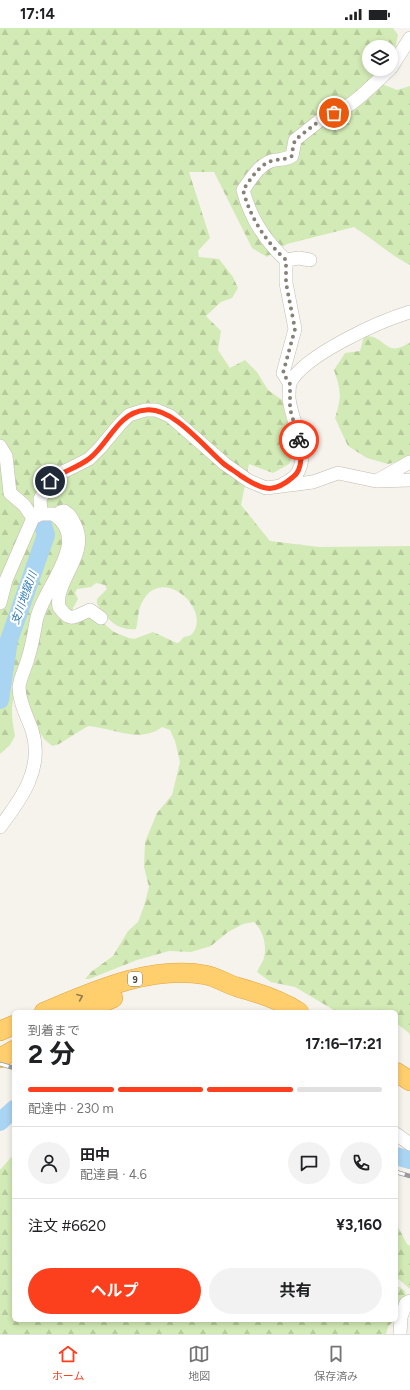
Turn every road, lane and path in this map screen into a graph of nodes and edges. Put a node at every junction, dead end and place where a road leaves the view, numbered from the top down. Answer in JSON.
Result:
{"nodes":[{"id":1,"x":410,"y":38,"type":"edge"},
{"id":2,"x":398,"y":58,"type":"edge"},
{"id":3,"x":383,"y":76,"type":"edge"},
{"id":4,"x":286,"y":260,"type":"junction"},
{"id":5,"x":310,"y":260,"type":"dead end"},
{"id":6,"x":410,"y":312,"type":"edge"},
{"id":7,"x":290,"y":384,"type":"junction"},
{"id":8,"x":0,"y":446,"type":"edge"},
{"id":9,"x":410,"y":462,"type":"edge"},
{"id":10,"x":410,"y":480,"type":"edge"},
{"id":11,"x":377,"y":481,"type":"junction"},
{"id":12,"x":282,"y":485,"type":"junction"},
{"id":13,"x":37,"y":516,"type":"junction"},
{"id":14,"x":57,"y":516,"type":"junction"},
{"id":15,"x":0,"y":603,"type":"edge"},
{"id":16,"x":101,"y":618,"type":"dead end"},
{"id":17,"x":0,"y":827,"type":"edge"},
{"id":18,"x":229,"y":984,"type":"junction"},
{"id":19,"x":49,"y":1010,"type":"edge"},
{"id":20,"x":85,"y":1010,"type":"edge"},
{"id":21,"x":296,"y":1010,"type":"edge"},
{"id":22,"x":12,"y":1026,"type":"edge"},
{"id":23,"x":0,"y":1031,"type":"edge"},
{"id":24,"x":398,"y":1073,"type":"edge"},
{"id":25,"x":410,"y":1081,"type":"edge"},
{"id":26,"x":398,"y":1135,"type":"edge"},
{"id":27,"x":410,"y":1144,"type":"edge"},
{"id":28,"x":410,"y":1301,"type":"edge"},
{"id":29,"x":400,"y":1334,"type":"edge"}],
"edges":[{"from":1,"to":2,"type":"street"},
{"from":3,"to":4,"type":"street"},
{"from":4,"to":5,"type":"street"},
{"from":4,"to":7,"type":"street"},
{"from":6,"to":7,"type":"street"},
{"from":7,"to":12,"type":"street"},
{"from":8,"to":13,"type":"street"},
{"from":9,"to":11,"type":"street"},
{"from":10,"to":11,"type":"street"},
{"from":11,"to":12,"type":"street"},
{"from":12,"to":13,"type":"street"},
{"from":13,"to":14,"type":"street"},
{"from":13,"to":15,"type":"street"},
{"from":14,"to":16,"type":"street"},
{"from":14,"to":17,"type":"street"},
{"from":19,"to":18,"type":"highway","number":"9","one_way":true},
{"from":18,"to":20,"type":"highway","number":"9"},
{"from":18,"to":21,"type":"highway","number":"9"},
{"from":22,"to":23,"type":"highway"},
{"from":24,"to":25,"type":"highway"},
{"from":26,"to":27,"type":"street"},
{"from":28,"to":29,"type":"street"}]}
